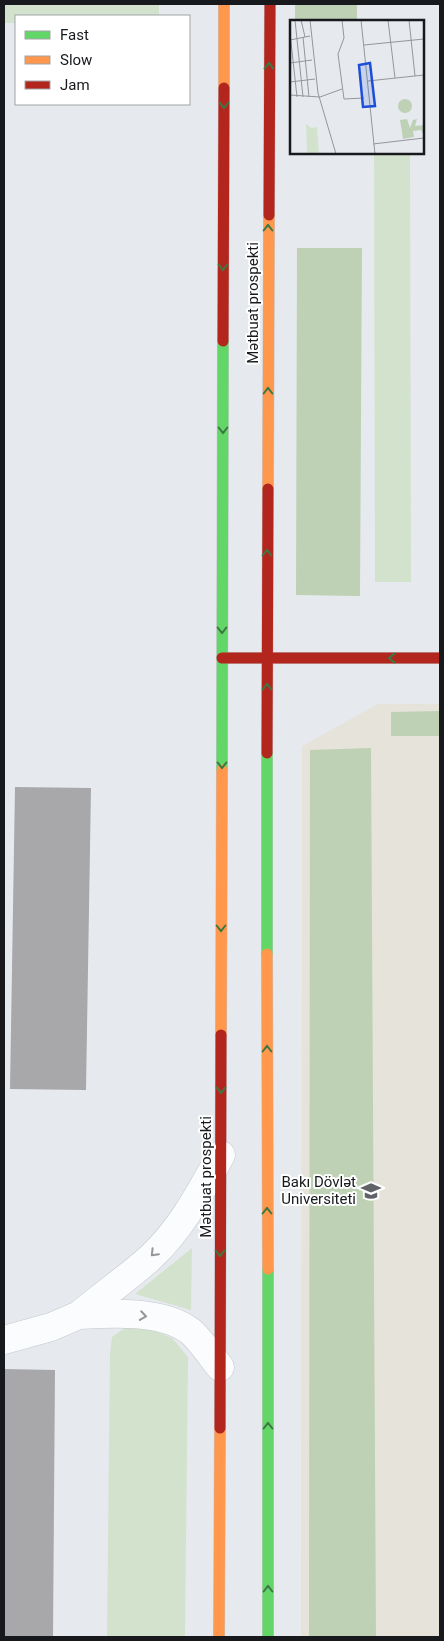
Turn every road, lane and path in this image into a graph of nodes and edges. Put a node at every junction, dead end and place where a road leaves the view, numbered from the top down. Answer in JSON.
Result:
{"nodes":[{"id":1,"x":224,"y":4,"type":"edge"},
{"id":2,"x":270,"y":4,"type":"edge"},
{"id":3,"x":222,"y":658,"type":"junction"},
{"id":4,"x":267,"y":658,"type":"junction"},
{"id":5,"x":440,"y":658,"type":"edge"},
{"id":6,"x":221,"y":1155,"type":"junction"},
{"id":7,"x":79,"y":1315,"type":"junction"},
{"id":8,"x":4,"y":1340,"type":"edge"},
{"id":9,"x":220,"y":1367,"type":"junction"},
{"id":10,"x":219,"y":1637,"type":"edge"},
{"id":11,"x":268,"y":1637,"type":"edge"}],
"edges":[{"from":1,"to":3,"type":"main road","name":"Mətbuat prospekti","one_way":true},
{"from":4,"to":2,"type":"main road","name":"Mətbuat prospekti","one_way":true},
{"from":3,"to":4,"type":"main road"},
{"from":3,"to":6,"type":"main road","name":"Mətbuat prospekti","one_way":true},
{"from":5,"to":4,"type":"main road","one_way":true},
{"from":11,"to":4,"type":"main road","name":"Mətbuat prospekti","one_way":true},
{"from":6,"to":7,"type":"street","one_way":true},
{"from":6,"to":9,"type":"main road","name":"Mətbuat prospekti","one_way":true},
{"from":7,"to":8,"type":"street"},
{"from":7,"to":9,"type":"street","one_way":true},
{"from":9,"to":10,"type":"main road","name":"Mətbuat prospekti"}]}
